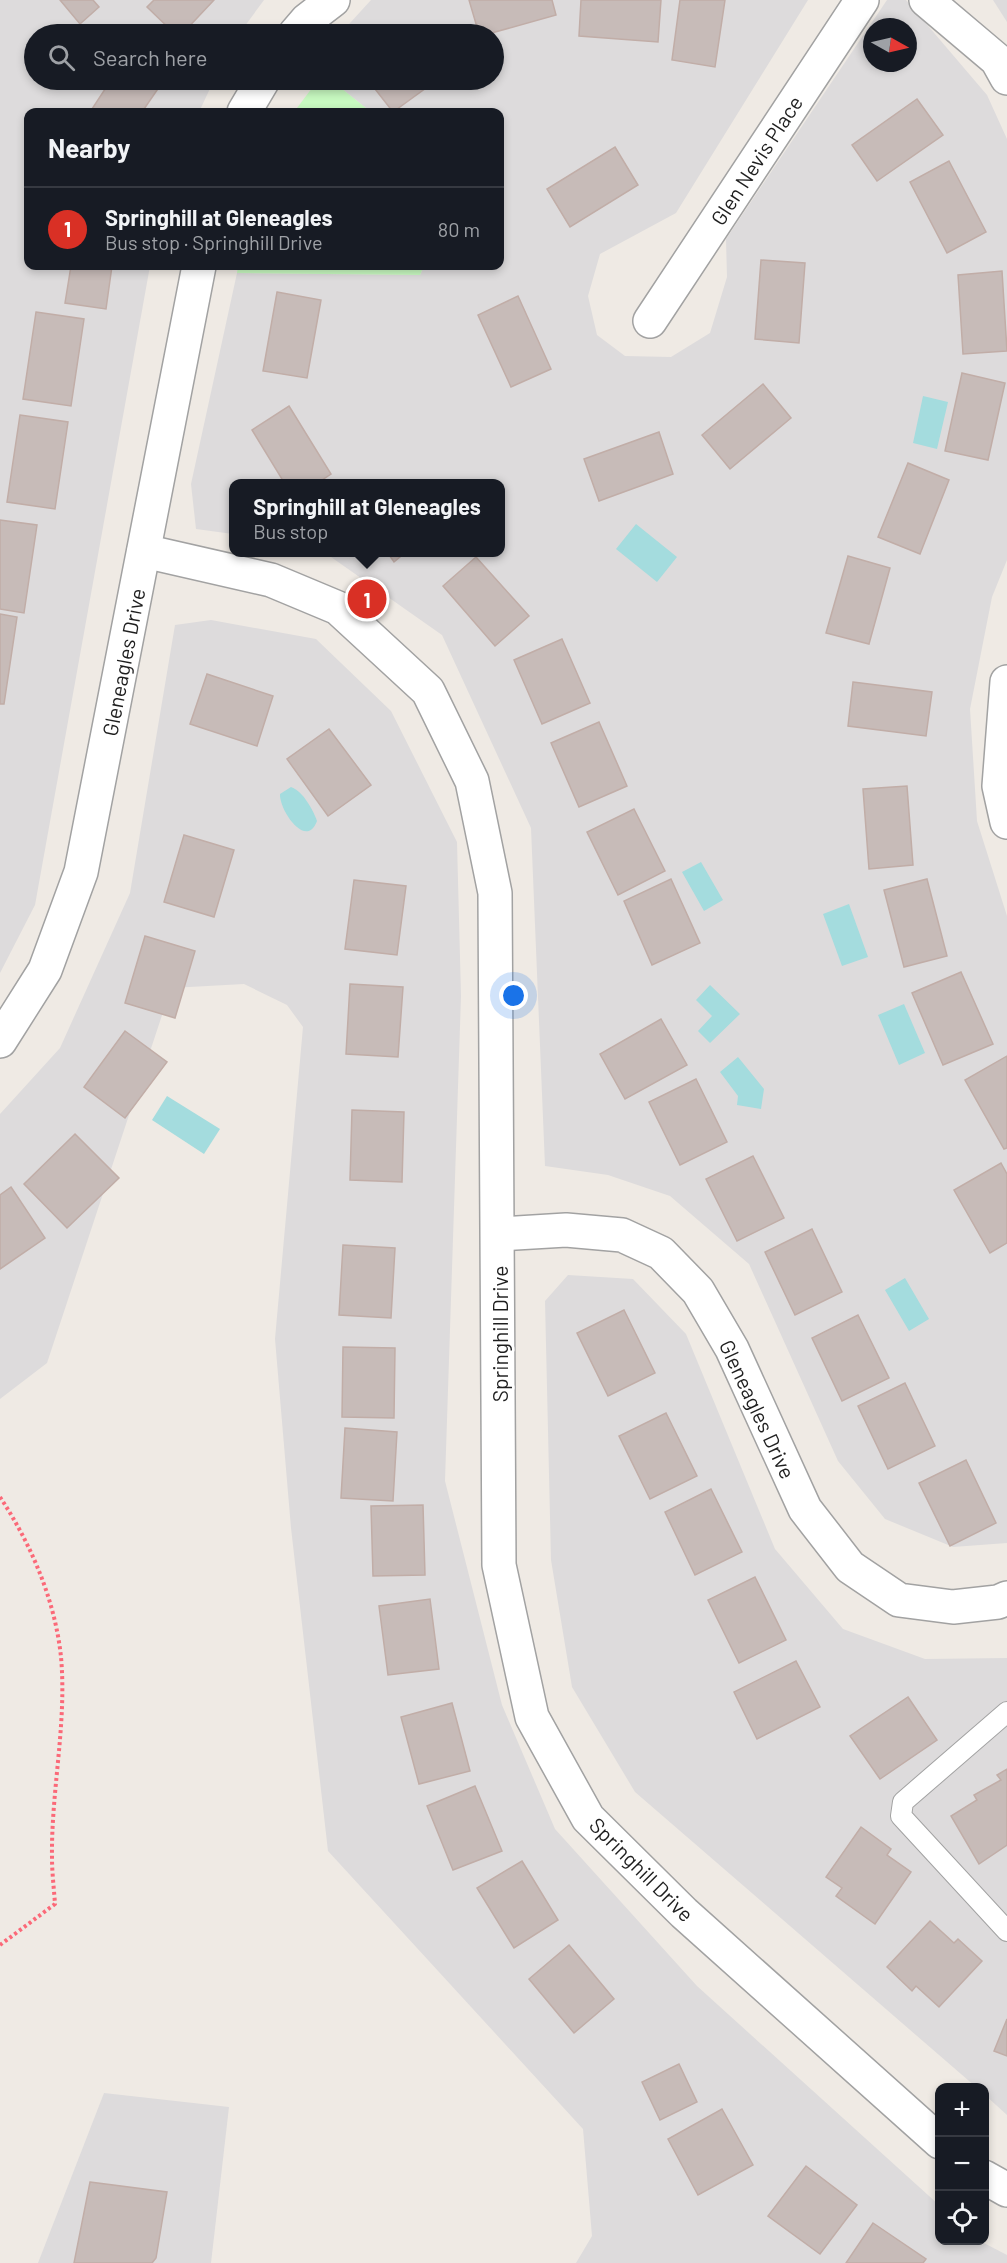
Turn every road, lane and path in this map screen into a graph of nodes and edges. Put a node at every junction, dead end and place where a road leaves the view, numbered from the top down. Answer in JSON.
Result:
{"nodes":[{"id":1,"x":333,"y":0,"type":"edge"},
{"id":2,"x":862,"y":0,"type":"edge"},
{"id":3,"x":926,"y":0,"type":"edge"},
{"id":4,"x":304,"y":24,"type":"edge"},
{"id":5,"x":1007,"y":78,"type":"edge"},
{"id":6,"x":257,"y":90,"type":"edge"},
{"id":7,"x":246,"y":108,"type":"edge"},
{"id":8,"x":199,"y":270,"type":"edge"},
{"id":9,"x":650,"y":321,"type":"dead end"},
{"id":10,"x":144,"y":550,"type":"junction"},
{"id":11,"x":1007,"y":682,"type":"edge"},
{"id":12,"x":1007,"y":822,"type":"edge"},
{"id":13,"x":0,"y":1041,"type":"edge"},
{"id":14,"x":499,"y":1234,"type":"junction"},
{"id":15,"x":0,"y":1497,"type":"edge"},
{"id":16,"x":1007,"y":1598,"type":"edge"},
{"id":17,"x":1007,"y":1712,"type":"edge"},
{"id":18,"x":1007,"y":1931,"type":"edge"},
{"id":19,"x":0,"y":1945,"type":"edge"},
{"id":20,"x":935,"y":2138,"type":"edge"},
{"id":21,"x":989,"y":2180,"type":"edge"},
{"id":22,"x":1007,"y":2190,"type":"edge"}],
"edges":[{"from":1,"to":4,"type":"street"},
{"from":2,"to":9,"type":"street","name":"Glen Nevis Place"},
{"from":3,"to":5,"type":"street"},
{"from":6,"to":7,"type":"street"},
{"from":8,"to":10,"type":"street","name":"Gleneagles Drive"},
{"from":10,"to":13,"type":"street","name":"Gleneagles Drive"},
{"from":10,"to":14,"type":"street","name":"Springhill Drive"},
{"from":11,"to":12,"type":"street"},
{"from":14,"to":16,"type":"street","name":"Gleneagles Drive"},
{"from":14,"to":20,"type":"street","name":"Springhill Drive"},
{"from":15,"to":19,"type":"path"},
{"from":17,"to":18,"type":"lane"},
{"from":21,"to":22,"type":"street"}]}
